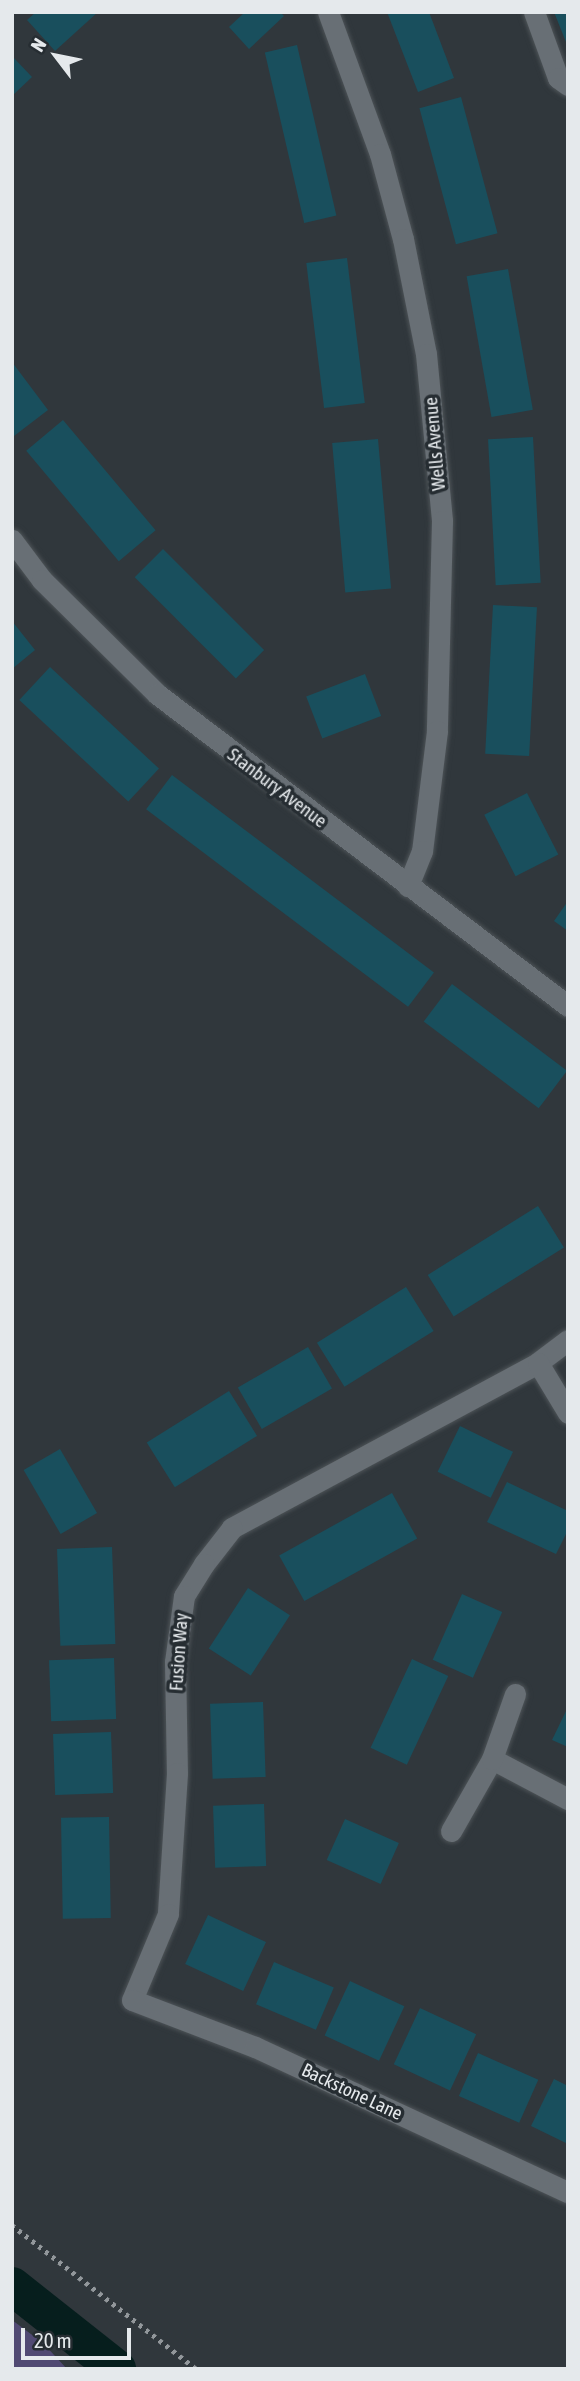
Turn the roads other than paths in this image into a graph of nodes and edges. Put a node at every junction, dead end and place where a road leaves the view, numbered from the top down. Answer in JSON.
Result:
{"nodes":[{"id":1,"x":328,"y":12,"type":"edge"},
{"id":2,"x":534,"y":12,"type":"edge"},
{"id":3,"x":568,"y":85,"type":"edge"},
{"id":4,"x":12,"y":540,"type":"edge"},
{"id":5,"x":408,"y":886,"type":"junction"},
{"id":6,"x":568,"y":1006,"type":"edge"},
{"id":7,"x":568,"y":1340,"type":"edge"},
{"id":8,"x":538,"y":1363,"type":"junction"},
{"id":9,"x":568,"y":1413,"type":"edge"},
{"id":10,"x":515,"y":1694,"type":"dead end"},
{"id":11,"x":492,"y":1759,"type":"junction"},
{"id":12,"x":568,"y":1799,"type":"edge"},
{"id":13,"x":451,"y":1831,"type":"dead end"},
{"id":14,"x":132,"y":2000,"type":"joint"},
{"id":15,"x":568,"y":2192,"type":"edge"}],
"edges":[{"from":1,"to":5,"type":"street","name":"Wells Avenue"},
{"from":2,"to":3,"type":"street"},
{"from":4,"to":5,"type":"street","name":"Stanbury Avenue"},
{"from":5,"to":6,"type":"street","name":"Stanbury Avenue"},
{"from":7,"to":8,"type":"street","name":"Fusion Way"},
{"from":8,"to":9,"type":"street"},
{"from":8,"to":14,"type":"street","name":"Fusion Way"},
{"from":10,"to":11,"type":"street"},
{"from":11,"to":12,"type":"street"},
{"from":11,"to":13,"type":"street"},
{"from":14,"to":15,"type":"street","name":"Backstone Lane"}]}
